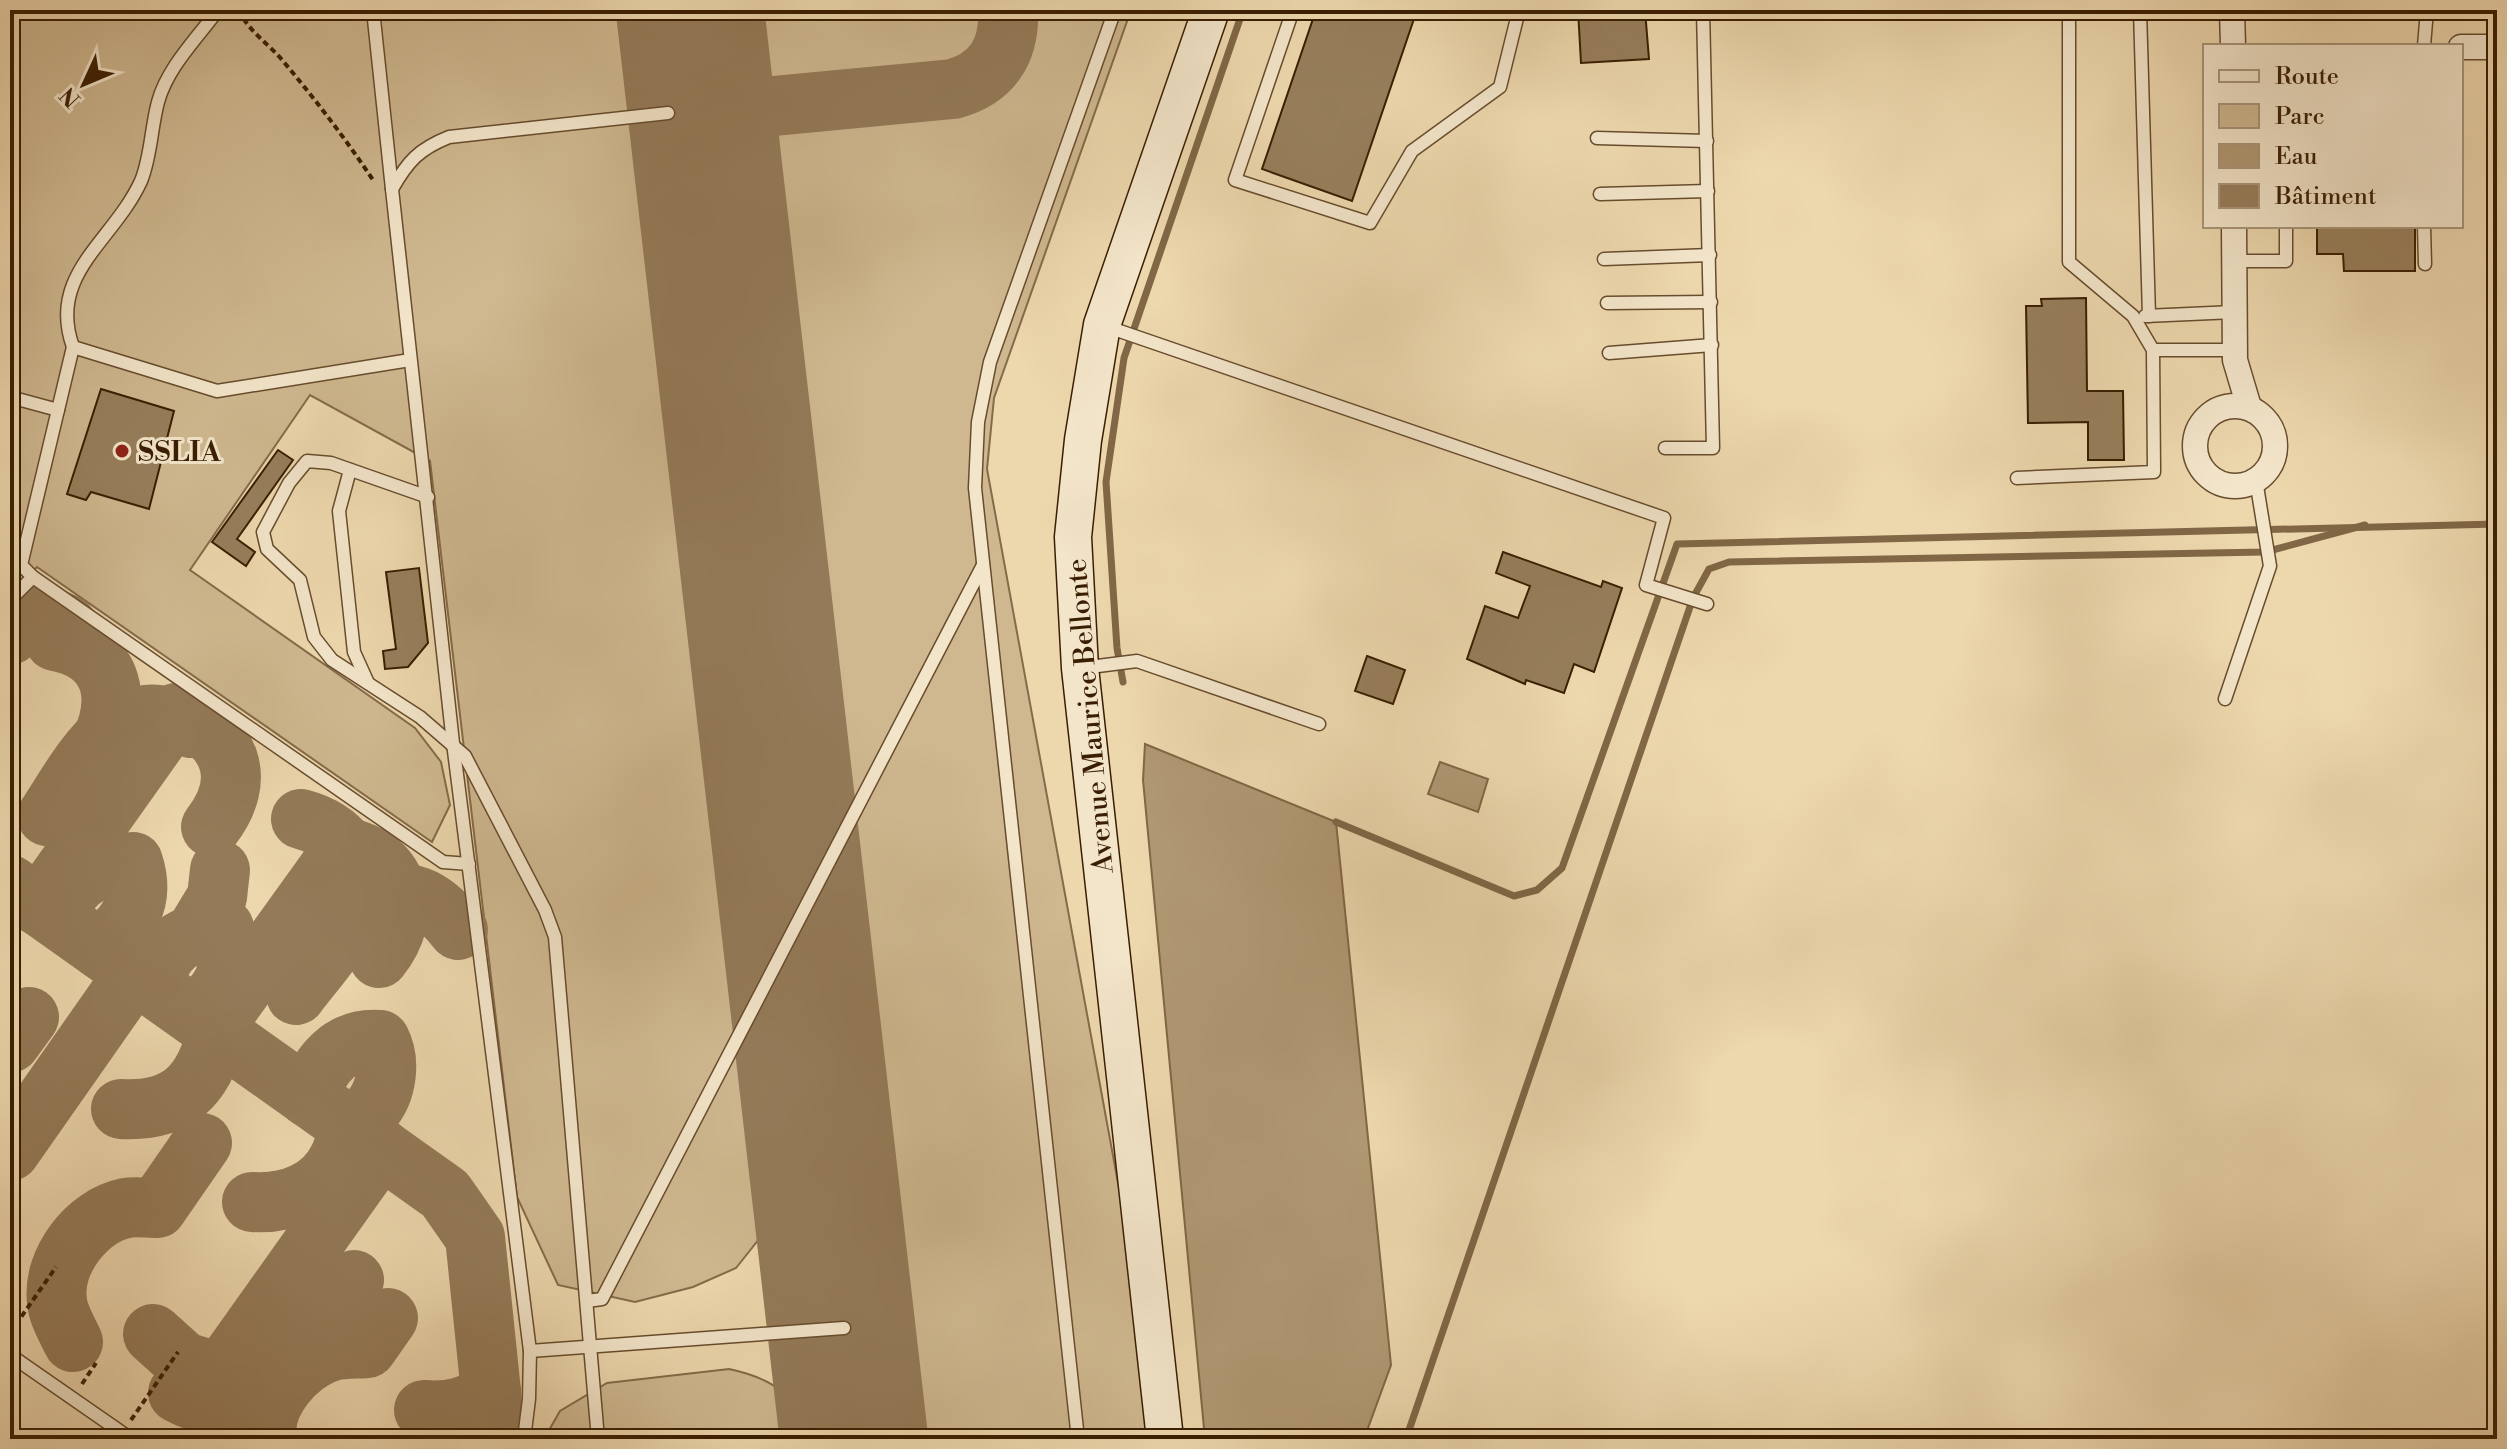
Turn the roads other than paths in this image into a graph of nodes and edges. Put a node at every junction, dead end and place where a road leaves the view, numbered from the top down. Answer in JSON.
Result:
{"nodes":[{"id":1,"x":218,"y":10,"type":"edge"},
{"id":2,"x":373,"y":10,"type":"edge"},
{"id":3,"x":1115,"y":10,"type":"edge"},
{"id":4,"x":1211,"y":10,"type":"edge"},
{"id":5,"x":1293,"y":10,"type":"edge"},
{"id":6,"x":1519,"y":10,"type":"edge"},
{"id":7,"x":1703,"y":10,"type":"edge"},
{"id":8,"x":2069,"y":10,"type":"edge"},
{"id":9,"x":2140,"y":10,"type":"edge"},
{"id":10,"x":2232,"y":10,"type":"edge"},
{"id":11,"x":2427,"y":10,"type":"edge"},
{"id":12,"x":2233,"y":44,"type":"edge"},
{"id":13,"x":2424,"y":44,"type":"edge"},
{"id":14,"x":2463,"y":47,"type":"edge"},
{"id":15,"x":2497,"y":47,"type":"edge"},
{"id":16,"x":668,"y":113,"type":"dead end"},
{"id":17,"x":1597,"y":138,"type":"dead end"},
{"id":18,"x":1707,"y":141,"type":"junction"},
{"id":19,"x":392,"y":189,"type":"junction"},
{"id":20,"x":1708,"y":191,"type":"junction"},
{"id":21,"x":1600,"y":194,"type":"dead end"},
{"id":22,"x":2234,"y":228,"type":"edge"},
{"id":23,"x":2286,"y":228,"type":"edge"},
{"id":24,"x":2424,"y":228,"type":"edge"},
{"id":25,"x":1710,"y":255,"type":"junction"},
{"id":26,"x":1604,"y":259,"type":"dead end"},
{"id":27,"x":2234,"y":261,"type":"junction"},
{"id":28,"x":2425,"y":264,"type":"dead end"},
{"id":29,"x":1711,"y":302,"type":"junction"},
{"id":30,"x":1607,"y":303,"type":"dead end"},
{"id":31,"x":2234,"y":312,"type":"junction"},
{"id":32,"x":2133,"y":316,"type":"junction"},
{"id":33,"x":2149,"y":316,"type":"junction"},
{"id":34,"x":1110,"y":328,"type":"junction"},
{"id":35,"x":1712,"y":345,"type":"junction"},
{"id":36,"x":73,"y":347,"type":"junction"},
{"id":37,"x":2153,"y":350,"type":"junction"},
{"id":38,"x":1609,"y":353,"type":"dead end"},
{"id":39,"x":2235,"y":355,"type":"junction"},
{"id":40,"x":410,"y":360,"type":"junction"},
{"id":41,"x":10,"y":397,"type":"edge"},
{"id":42,"x":2249,"y":407,"type":"junction"},
{"id":43,"x":2218,"y":409,"type":"junction"},
{"id":44,"x":58,"y":410,"type":"junction"},
{"id":45,"x":1665,"y":448,"type":"dead end"},
{"id":46,"x":350,"y":470,"type":"junction"},
{"id":47,"x":2017,"y":478,"type":"dead end"},
{"id":48,"x":2256,"y":480,"type":"junction"},
{"id":49,"x":428,"y":497,"type":"junction"},
{"id":50,"x":983,"y":565,"type":"junction"},
{"id":51,"x":33,"y":577,"type":"junction"},
{"id":52,"x":10,"y":600,"type":"edge"},
{"id":53,"x":1707,"y":604,"type":"dead end"},
{"id":54,"x":1092,"y":666,"type":"junction"},
{"id":55,"x":368,"y":683,"type":"junction"},
{"id":56,"x":2225,"y":699,"type":"dead end"},
{"id":57,"x":1319,"y":724,"type":"dead end"},
{"id":58,"x":453,"y":743,"type":"junction"},
{"id":59,"x":469,"y":864,"type":"junction"},
{"id":60,"x":587,"y":1301,"type":"junction"},
{"id":61,"x":844,"y":1328,"type":"dead end"},
{"id":62,"x":591,"y":1345,"type":"junction"},
{"id":63,"x":530,"y":1351,"type":"junction"},
{"id":64,"x":10,"y":1355,"type":"edge"},
{"id":65,"x":131,"y":1439,"type":"edge"},
{"id":66,"x":524,"y":1439,"type":"edge"},
{"id":67,"x":598,"y":1439,"type":"edge"},
{"id":68,"x":1078,"y":1439,"type":"edge"},
{"id":69,"x":1165,"y":1439,"type":"edge"}],
"edges":[{"from":1,"to":36,"type":"lane"},
{"from":2,"to":19,"type":"lane"},
{"from":3,"to":50,"type":"lane"},
{"from":4,"to":34,"type":"street","name":"Avenue Maurice Bellonte"},
{"from":5,"to":6,"type":"lane"},
{"from":7,"to":18,"type":"lane"},
{"from":8,"to":32,"type":"lane"},
{"from":9,"to":33,"type":"lane"},
{"from":10,"to":12,"type":"street"},
{"from":11,"to":13,"type":"lane"},
{"from":14,"to":15,"type":"street"},
{"from":16,"to":19,"type":"lane"},
{"from":17,"to":18,"type":"lane"},
{"from":18,"to":20,"type":"lane"},
{"from":19,"to":40,"type":"lane"},
{"from":20,"to":21,"type":"lane"},
{"from":20,"to":25,"type":"lane"},
{"from":22,"to":27,"type":"street"},
{"from":23,"to":27,"type":"lane"},
{"from":24,"to":28,"type":"lane"},
{"from":25,"to":26,"type":"lane"},
{"from":25,"to":29,"type":"lane"},
{"from":27,"to":31,"type":"street"},
{"from":29,"to":30,"type":"lane"},
{"from":29,"to":35,"type":"lane"},
{"from":31,"to":33,"type":"lane"},
{"from":31,"to":39,"type":"street"},
{"from":32,"to":33,"type":"lane"},
{"from":32,"to":37,"type":"lane"},
{"from":34,"to":53,"type":"lane"},
{"from":34,"to":54,"type":"street","name":"Avenue Maurice Bellonte"},
{"from":35,"to":38,"type":"lane"},
{"from":35,"to":45,"type":"lane"},
{"from":36,"to":40,"type":"lane"},
{"from":36,"to":44,"type":"lane"},
{"from":37,"to":39,"type":"lane"},
{"from":37,"to":47,"type":"lane"},
{"from":39,"to":42,"type":"street"},
{"from":39,"to":43,"type":"street"},
{"from":40,"to":49,"type":"lane"},
{"from":41,"to":44,"type":"lane"},
{"from":42,"to":43,"type":"street"},
{"from":42,"to":48,"type":"street"},
{"from":43,"to":48,"type":"street"},
{"from":44,"to":51,"type":"lane"},
{"from":46,"to":49,"type":"lane"},
{"from":46,"to":55,"type":"lane"},
{"from":46,"to":55,"type":"lane"},
{"from":48,"to":56,"type":"lane"},
{"from":49,"to":58,"type":"lane"},
{"from":50,"to":60,"type":"lane"},
{"from":50,"to":68,"type":"lane"},
{"from":51,"to":52,"type":"lane"},
{"from":51,"to":59,"type":"lane"},
{"from":54,"to":57,"type":"lane"},
{"from":54,"to":69,"type":"street","name":"Avenue Maurice Bellonte"},
{"from":55,"to":58,"type":"lane"},
{"from":58,"to":59,"type":"lane"},
{"from":58,"to":60,"type":"lane"},
{"from":59,"to":63,"type":"lane"},
{"from":60,"to":62,"type":"lane"},
{"from":61,"to":62,"type":"lane"},
{"from":62,"to":63,"type":"lane"},
{"from":62,"to":67,"type":"lane"},
{"from":63,"to":66,"type":"lane"},
{"from":64,"to":65,"type":"lane"}]}
